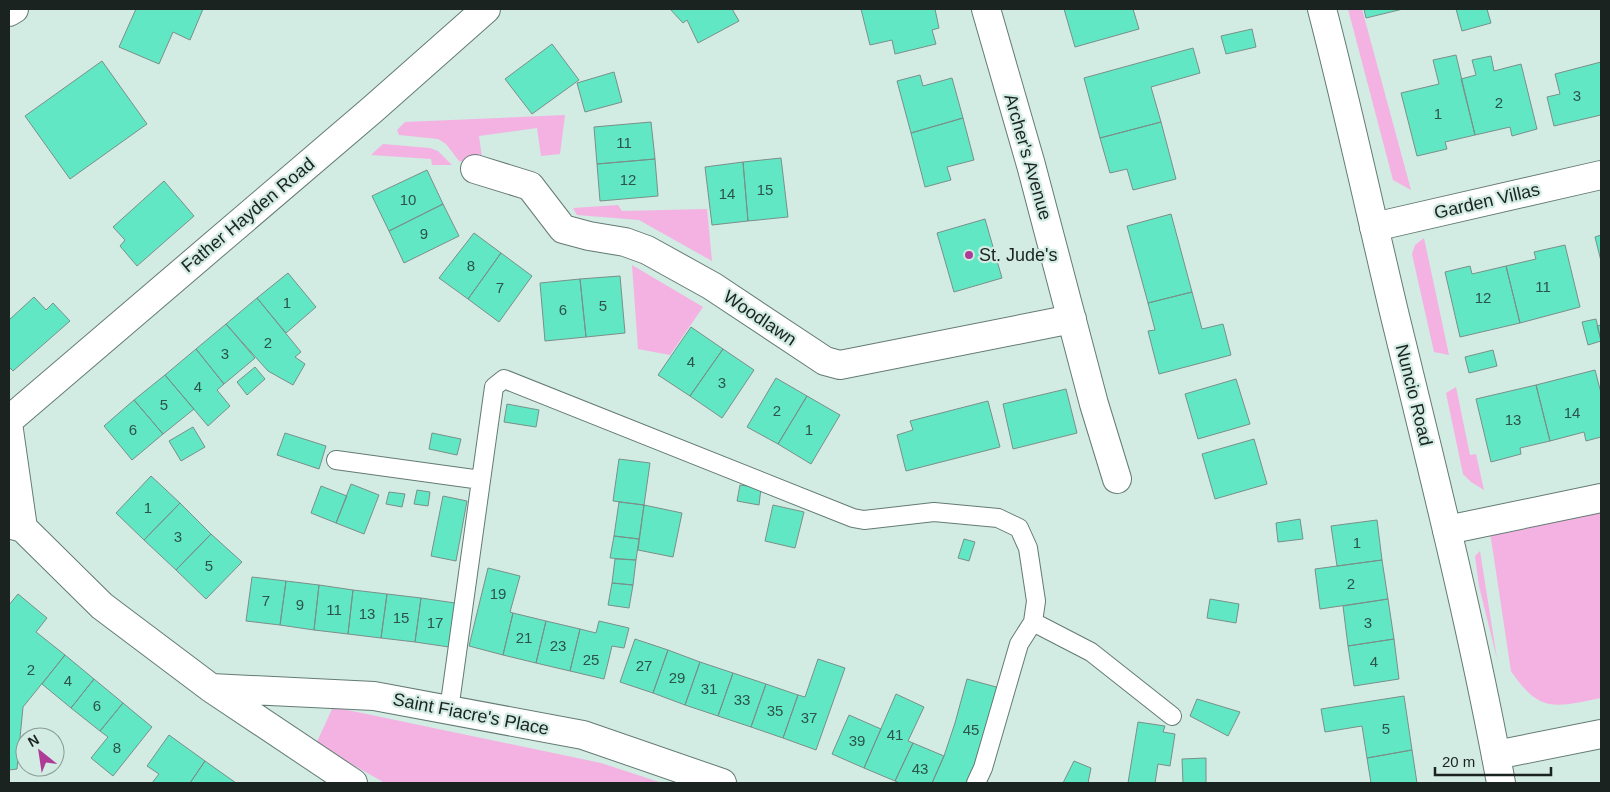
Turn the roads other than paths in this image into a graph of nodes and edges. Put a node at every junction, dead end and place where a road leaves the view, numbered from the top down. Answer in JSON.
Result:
{"nodes":[{"id":1,"x":14,"y":9,"type":"edge"},
{"id":2,"x":486,"y":9,"type":"edge"},
{"id":3,"x":986,"y":9,"type":"edge"},
{"id":4,"x":1322,"y":9,"type":"edge"},
{"id":5,"x":9,"y":12,"type":"edge"},
{"id":6,"x":475,"y":169,"type":"dead end"},
{"id":7,"x":1601,"y":174,"type":"edge"},
{"id":8,"x":1374,"y":227,"type":"junction"},
{"id":9,"x":1072,"y":319,"type":"junction"},
{"id":10,"x":9,"y":420,"type":"edge"},
{"id":11,"x":9,"y":430,"type":"edge"},
{"id":12,"x":336,"y":460,"type":"dead end"},
{"id":13,"x":1117,"y":479,"type":"dead end"},
{"id":14,"x":481,"y":480,"type":"junction"},
{"id":15,"x":1601,"y":498,"type":"edge"},
{"id":16,"x":16,"y":526,"type":"edge"},
{"id":17,"x":1447,"y":530,"type":"junction"},
{"id":18,"x":1033,"y":622,"type":"junction"},
{"id":19,"x":211,"y":688,"type":"junction"},
{"id":20,"x":449,"y":710,"type":"junction"},
{"id":21,"x":1172,"y":716,"type":"dead end"},
{"id":22,"x":1601,"y":734,"type":"edge"},
{"id":23,"x":1496,"y":755,"type":"junction"},
{"id":24,"x":353,"y":783,"type":"edge"},
{"id":25,"x":722,"y":783,"type":"edge"},
{"id":26,"x":976,"y":783,"type":"edge"},
{"id":27,"x":1502,"y":783,"type":"edge"}],
"edges":[{"from":1,"to":5,"type":"street"},
{"from":2,"to":10,"type":"street","name":"Father Hayden Road"},
{"from":3,"to":9,"type":"street","name":"Archer's Avenue"},
{"from":4,"to":8,"type":"street","name":"Nuncio Road"},
{"from":6,"to":9,"type":"street","name":"Woodlawn"},
{"from":7,"to":8,"type":"street","name":"Garden Villas"},
{"from":8,"to":17,"type":"street","name":"Nuncio Road"},
{"from":9,"to":13,"type":"street","name":"Archer's Avenue"},
{"from":11,"to":16,"type":"street"},
{"from":12,"to":14,"type":"lane"},
{"from":14,"to":18,"type":"lane"},
{"from":14,"to":20,"type":"lane"},
{"from":15,"to":17,"type":"street"},
{"from":16,"to":19,"type":"street"},
{"from":17,"to":23,"type":"street","name":"Nuncio Road"},
{"from":18,"to":21,"type":"lane"},
{"from":18,"to":26,"type":"lane"},
{"from":19,"to":20,"type":"street","name":"Saint Fiacre's Place"},
{"from":19,"to":24,"type":"street"},
{"from":20,"to":25,"type":"street","name":"Saint Fiacre's Place"},
{"from":22,"to":23,"type":"street"},
{"from":23,"to":27,"type":"street","name":"Nuncio Road"}]}
